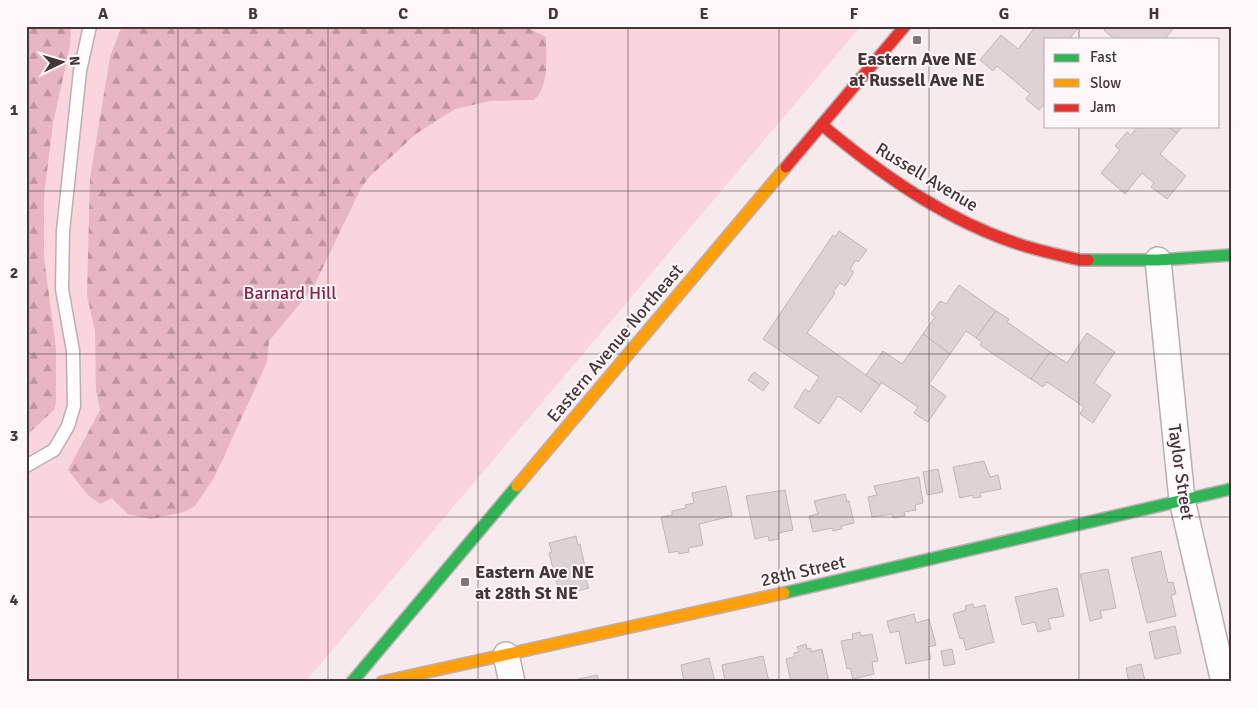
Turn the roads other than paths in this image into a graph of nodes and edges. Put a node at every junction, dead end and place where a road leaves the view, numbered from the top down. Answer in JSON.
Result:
{"nodes":[{"id":1,"x":90,"y":26,"type":"edge"},
{"id":2,"x":905,"y":26,"type":"edge"},
{"id":3,"x":822,"y":125,"type":"junction"},
{"id":4,"x":1231,"y":255,"type":"edge"},
{"id":5,"x":1158,"y":260,"type":"junction"},
{"id":6,"x":26,"y":466,"type":"edge"},
{"id":7,"x":1231,"y":489,"type":"edge"},
{"id":8,"x":1182,"y":500,"type":"junction"},
{"id":9,"x":506,"y":656,"type":"junction"},
{"id":10,"x":352,"y":682,"type":"edge"},
{"id":11,"x":382,"y":682,"type":"edge"},
{"id":12,"x":512,"y":682,"type":"edge"},
{"id":13,"x":1224,"y":682,"type":"edge"}],
"edges":[{"from":1,"to":6,"type":"lane"},
{"from":2,"to":3,"type":"street","name":"Eastern Avenue Northeast"},
{"from":3,"to":5,"type":"street","name":"Russell Avenue"},
{"from":3,"to":10,"type":"street","name":"Eastern Avenue Northeast"},
{"from":4,"to":5,"type":"street","name":"Russell Avenue"},
{"from":5,"to":8,"type":"street","name":"Taylor Street"},
{"from":7,"to":8,"type":"street","name":"28th Street"},
{"from":8,"to":9,"type":"street","name":"28th Street"},
{"from":8,"to":13,"type":"street","name":"Taylor Street"},
{"from":9,"to":11,"type":"street","name":"28th Street"},
{"from":9,"to":12,"type":"street"}]}
